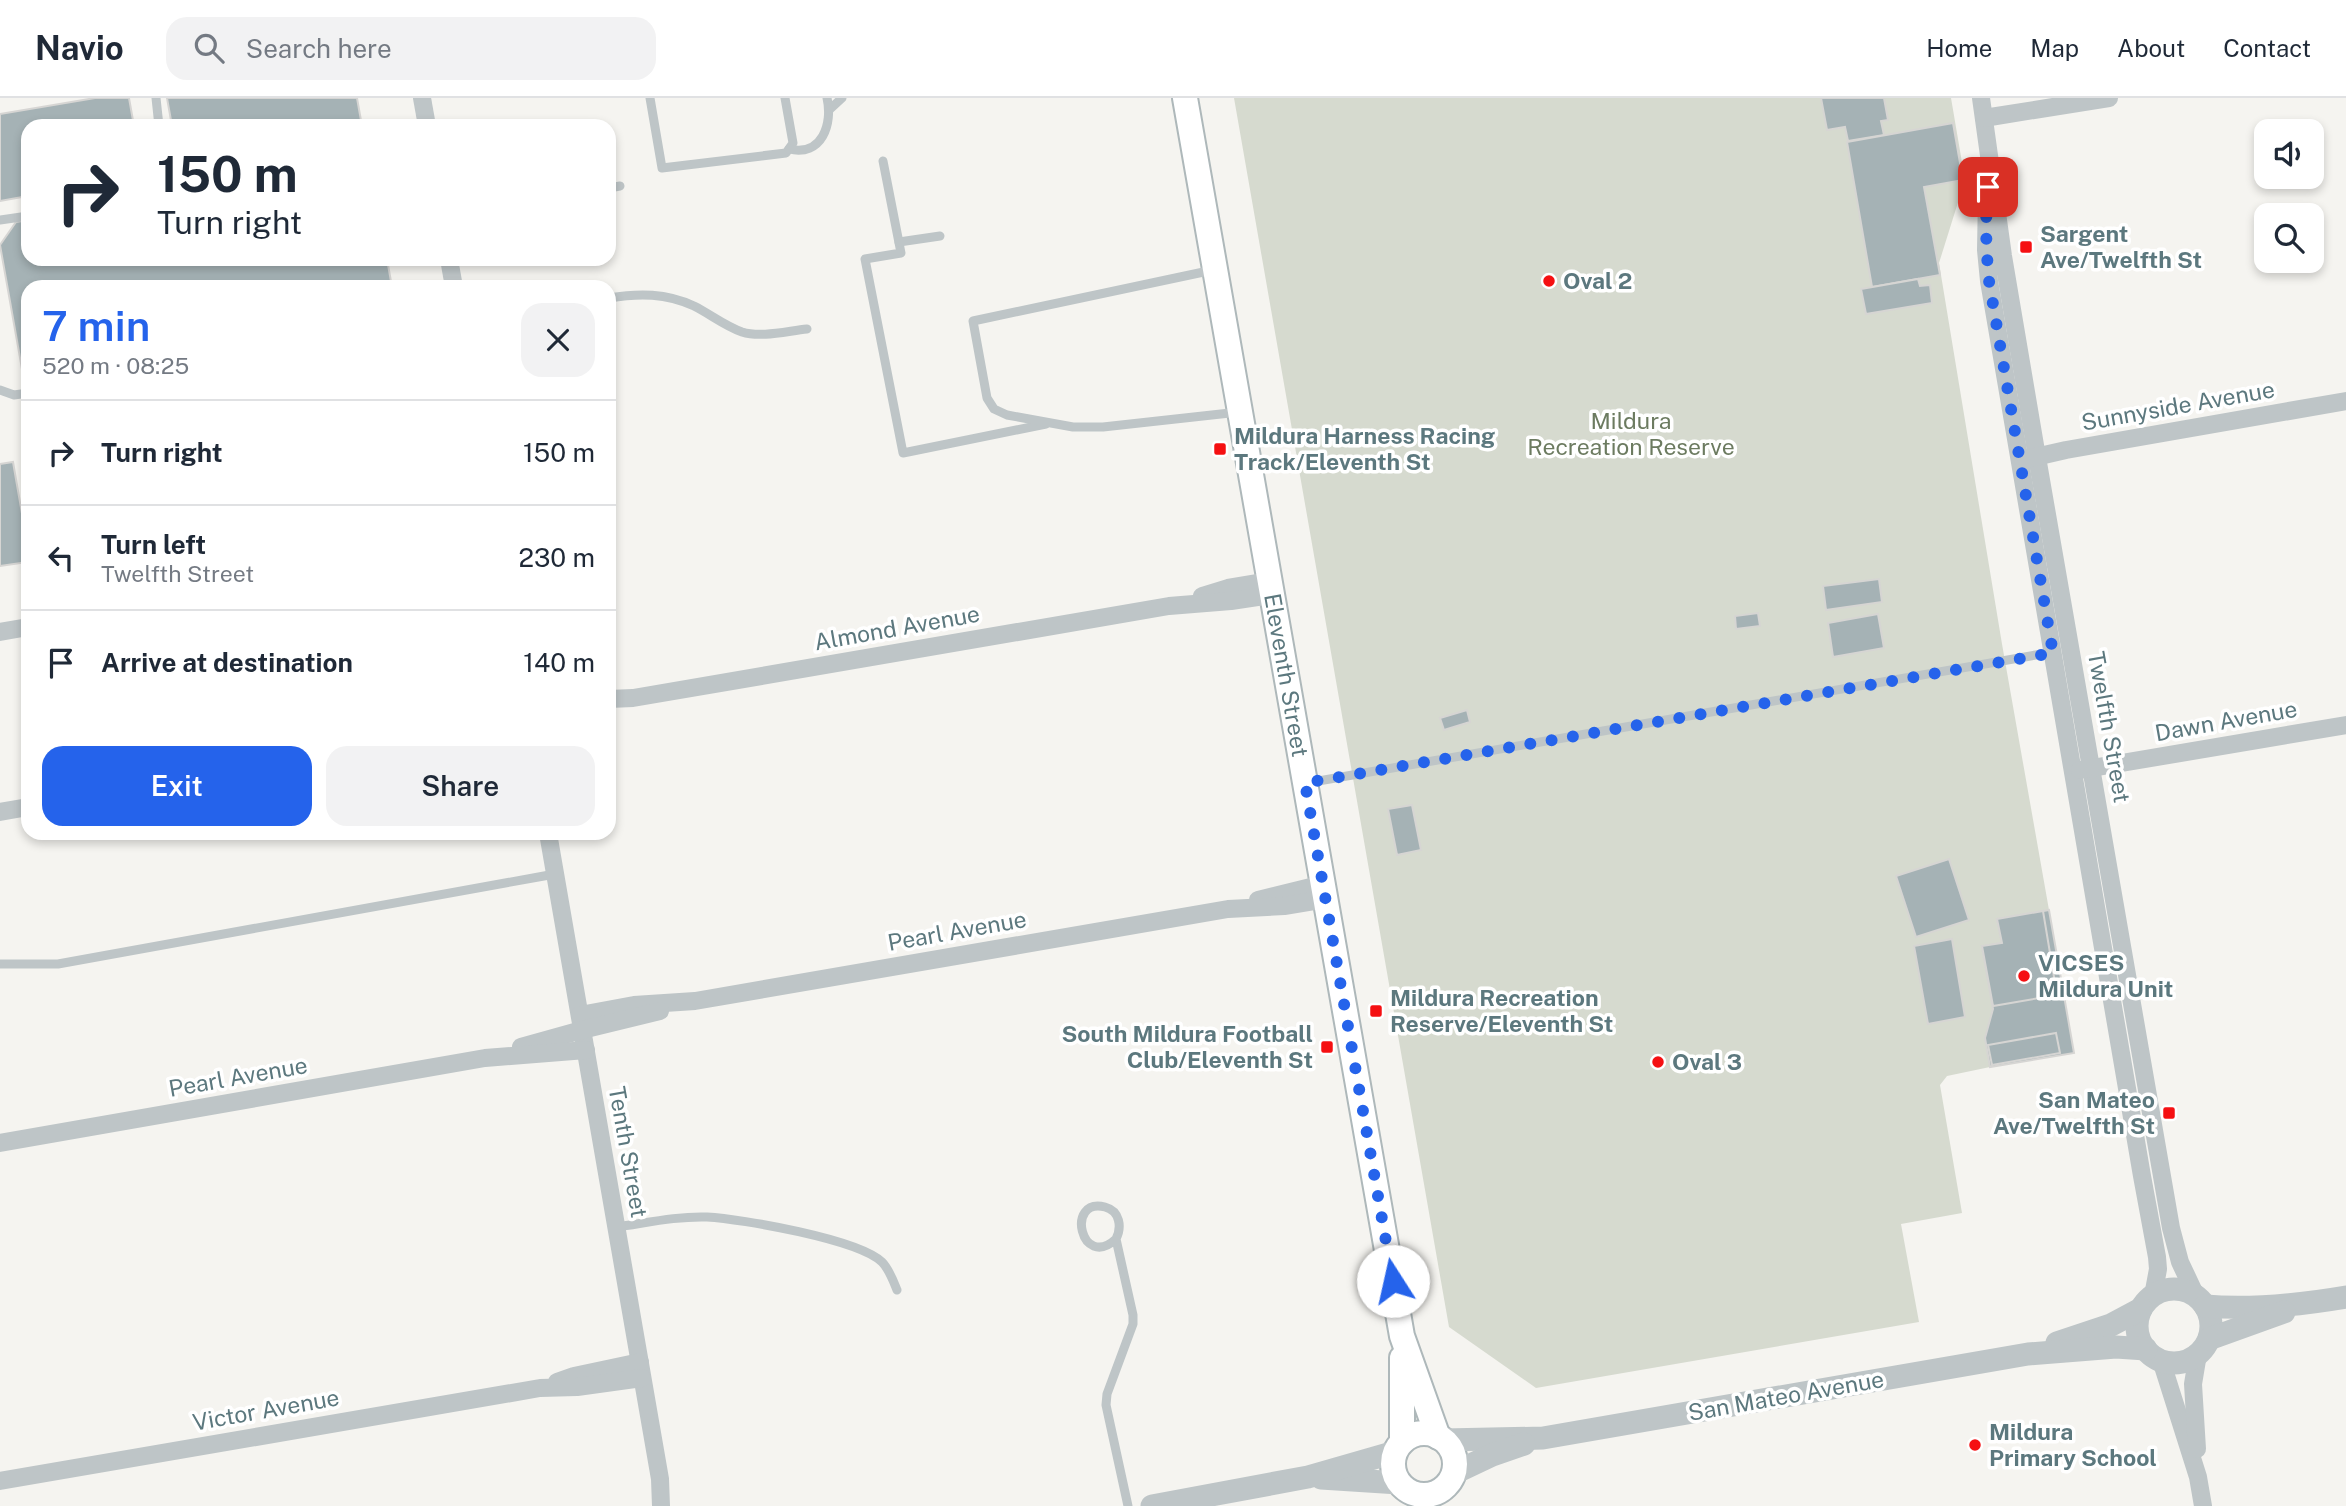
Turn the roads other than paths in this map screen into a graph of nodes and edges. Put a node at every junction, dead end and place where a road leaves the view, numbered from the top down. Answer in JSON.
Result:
{"nodes":[{"id":1,"x":156,"y":98,"type":"edge"},
{"id":2,"x":422,"y":98,"type":"edge"},
{"id":3,"x":650,"y":98,"type":"edge"},
{"id":4,"x":785,"y":98,"type":"edge"},
{"id":5,"x":827,"y":98,"type":"edge"},
{"id":6,"x":842,"y":98,"type":"edge"},
{"id":7,"x":1185,"y":98,"type":"edge"},
{"id":8,"x":1980,"y":98,"type":"edge"},
{"id":9,"x":2109,"y":98,"type":"edge"},
{"id":10,"x":830,"y":110,"type":"junction"},
{"id":11,"x":1984,"y":118,"type":"junction"},
{"id":12,"x":158,"y":119,"type":"edge"},
{"id":13,"x":426,"y":119,"type":"edge"},
{"id":14,"x":789,"y":149,"type":"junction"},
{"id":15,"x":883,"y":161,"type":"dead end"},
{"id":16,"x":620,"y":186,"type":"dead end"},
{"id":17,"x":616,"y":187,"type":"edge"},
{"id":18,"x":21,"y":217,"type":"edge"},
{"id":19,"x":0,"y":220,"type":"edge"},
{"id":20,"x":940,"y":236,"type":"dead end"},
{"id":21,"x":899,"y":242,"type":"junction"},
{"id":22,"x":1215,"y":269,"type":"junction"},
{"id":23,"x":616,"y":297,"type":"edge"},
{"id":24,"x":807,"y":329,"type":"dead end"},
{"id":25,"x":0,"y":390,"type":"edge"},
{"id":26,"x":21,"y":394,"type":"edge"},
{"id":27,"x":2346,"y":401,"type":"edge"},
{"id":28,"x":1240,"y":412,"type":"junction"},
{"id":29,"x":1051,"y":423,"type":"junction"},
{"id":30,"x":2028,"y":459,"type":"junction"},
{"id":31,"x":1271,"y":588,"type":"junction"},
{"id":32,"x":21,"y":629,"type":"edge"},
{"id":33,"x":0,"y":632,"type":"edge"},
{"id":34,"x":2053,"y":653,"type":"junction"},
{"id":35,"x":633,"y":698,"type":"junction"},
{"id":36,"x":616,"y":699,"type":"edge"},
{"id":37,"x":616,"y":703,"type":"edge"},
{"id":38,"x":2346,"y":725,"type":"edge"},
{"id":39,"x":2091,"y":769,"type":"junction"},
{"id":40,"x":2072,"y":772,"type":"junction"},
{"id":41,"x":1305,"y":783,"type":"junction"},
{"id":42,"x":21,"y":808,"type":"edge"},
{"id":43,"x":0,"y":812,"type":"edge"},
{"id":44,"x":549,"y":840,"type":"edge"},
{"id":45,"x":555,"y":874,"type":"junction"},
{"id":46,"x":1324,"y":892,"type":"junction"},
{"id":47,"x":0,"y":964,"type":"edge"},
{"id":48,"x":581,"y":1023,"type":"junction"},
{"id":49,"x":586,"y":1050,"type":"junction"},
{"id":50,"x":485,"y":1058,"type":"junction"},
{"id":51,"x":0,"y":1143,"type":"edge"},
{"id":52,"x":617,"y":1227,"type":"junction"},
{"id":53,"x":1116,"y":1239,"type":"junction"},
{"id":54,"x":897,"y":1290,"type":"dead end"},
{"id":55,"x":2346,"y":1297,"type":"edge"},
{"id":56,"x":2200,"y":1301,"type":"junction"},
{"id":57,"x":2147,"y":1303,"type":"junction"},
{"id":58,"x":2307,"y":1303,"type":"junction"},
{"id":59,"x":1402,"y":1336,"type":"junction"},
{"id":60,"x":2203,"y":1346,"type":"junction"},
{"id":61,"x":2028,"y":1354,"type":"junction"},
{"id":62,"x":2154,"y":1355,"type":"junction"},
{"id":63,"x":641,"y":1370,"type":"junction"},
{"id":64,"x":1441,"y":1438,"type":"junction"},
{"id":65,"x":1544,"y":1438,"type":"junction"},
{"id":66,"x":1399,"y":1447,"type":"junction"},
{"id":67,"x":1308,"y":1477,"type":"junction"},
{"id":68,"x":2198,"y":1478,"type":"junction"},
{"id":69,"x":660,"y":1479,"type":"junction"},
{"id":70,"x":0,"y":1481,"type":"edge"},
{"id":71,"x":1451,"y":1488,"type":"edge"},
{"id":72,"x":1410,"y":1494,"type":"edge"},
{"id":73,"x":661,"y":1506,"type":"edge"},
{"id":74,"x":674,"y":1506,"type":"edge"},
{"id":75,"x":1128,"y":1506,"type":"edge"},
{"id":76,"x":1152,"y":1506,"type":"edge"},
{"id":77,"x":2203,"y":1506,"type":"edge"}],
"edges":[{"from":1,"to":12,"type":"lane"},
{"from":2,"to":13,"type":"street"},
{"from":3,"to":14,"type":"lane"},
{"from":4,"to":14,"type":"lane"},
{"from":5,"to":10,"type":"lane"},
{"from":6,"to":10,"type":"lane"},
{"from":7,"to":22,"type":"main road","name":"Eleventh Street"},
{"from":8,"to":11,"type":"street","name":"Twelfth Street"},
{"from":9,"to":11,"type":"street"},
{"from":10,"to":14,"type":"lane"},
{"from":11,"to":30,"type":"street","name":"Twelfth Street"},
{"from":15,"to":21,"type":"lane"},
{"from":16,"to":17,"type":"lane"},
{"from":18,"to":19,"type":"lane"},
{"from":20,"to":21,"type":"lane"},
{"from":21,"to":29,"type":"lane"},
{"from":22,"to":28,"type":"main road","name":"Eleventh Street"},
{"from":22,"to":29,"type":"lane"},
{"from":23,"to":24,"type":"lane"},
{"from":25,"to":26,"type":"lane"},
{"from":27,"to":30,"type":"street","name":"Sunnyside Avenue"},
{"from":28,"to":29,"type":"lane"},
{"from":28,"to":31,"type":"main road","name":"Eleventh Street"},
{"from":30,"to":34,"type":"street","name":"Twelfth Street"},
{"from":30,"to":39,"type":"street","name":"Twelfth Street"},
{"from":31,"to":35,"type":"street","name":"Almond Avenue"},
{"from":31,"to":41,"type":"main road","name":"Eleventh Street"},
{"from":32,"to":33,"type":"street"},
{"from":34,"to":40,"type":"street","name":"Twelfth Street"},
{"from":34,"to":41,"type":"lane"},
{"from":35,"to":36,"type":"street","name":"Almond Avenue"},
{"from":35,"to":37,"type":"street","name":"Almond Avenue"},
{"from":38,"to":39,"type":"street","name":"Dawn Avenue"},
{"from":39,"to":40,"type":"street","name":"Dawn Avenue"},
{"from":39,"to":56,"type":"street","name":"Twelfth Street"},
{"from":40,"to":57,"type":"street","name":"Twelfth Street"},
{"from":41,"to":46,"type":"main road","name":"Eleventh Street"},
{"from":42,"to":43,"type":"street"},
{"from":44,"to":45,"type":"street","name":"Tenth Street"},
{"from":45,"to":47,"type":"lane"},
{"from":45,"to":48,"type":"street","name":"Tenth Street"},
{"from":46,"to":48,"type":"street","name":"Pearl Avenue"},
{"from":46,"to":59,"type":"main road","name":"Eleventh Street"},
{"from":48,"to":49,"type":"street","name":"Tenth Street"},
{"from":48,"to":50,"type":"street","name":"Pearl Avenue"},
{"from":49,"to":50,"type":"street","name":"Pearl Avenue"},
{"from":49,"to":52,"type":"street","name":"Tenth Street"},
{"from":50,"to":51,"type":"street","name":"Pearl Avenue"},
{"from":52,"to":54,"type":"lane"},
{"from":52,"to":63,"type":"street","name":"Tenth Street"},
{"from":53,"to":53,"type":"lane"},
{"from":53,"to":75,"type":"lane"},
{"from":55,"to":58,"type":"street"},
{"from":56,"to":57,"type":"street"},
{"from":56,"to":58,"type":"street"},
{"from":56,"to":60,"type":"street"},
{"from":57,"to":61,"type":"street","name":"San Mateo Avenue"},
{"from":57,"to":62,"type":"street"},
{"from":58,"to":60,"type":"street"},
{"from":59,"to":64,"type":"main road","name":"Eleventh Street"},
{"from":59,"to":66,"type":"main road","name":"Eleventh Street"},
{"from":60,"to":62,"type":"street"},
{"from":60,"to":68,"type":"street"},
{"from":61,"to":62,"type":"street","name":"San Mateo Avenue"},
{"from":61,"to":65,"type":"street","name":"San Mateo Avenue"},
{"from":62,"to":68,"type":"street"},
{"from":63,"to":69,"type":"street","name":"Tenth Street"},
{"from":63,"to":70,"type":"street","name":"Victor Avenue"},
{"from":64,"to":65,"type":"street","name":"San Mateo Avenue"},
{"from":64,"to":66,"type":"main road"},
{"from":64,"to":71,"type":"main road"},
{"from":65,"to":71,"type":"street","name":"San Mateo Avenue"},
{"from":66,"to":67,"type":"street"},
{"from":66,"to":72,"type":"main road"},
{"from":67,"to":72,"type":"street"},
{"from":67,"to":76,"type":"street"},
{"from":68,"to":77,"type":"street"},
{"from":69,"to":73,"type":"street","name":"Tenth Street"},
{"from":69,"to":74,"type":"street","name":"Tenth Street"},
{"from":71,"to":72,"type":"main road"}]}
